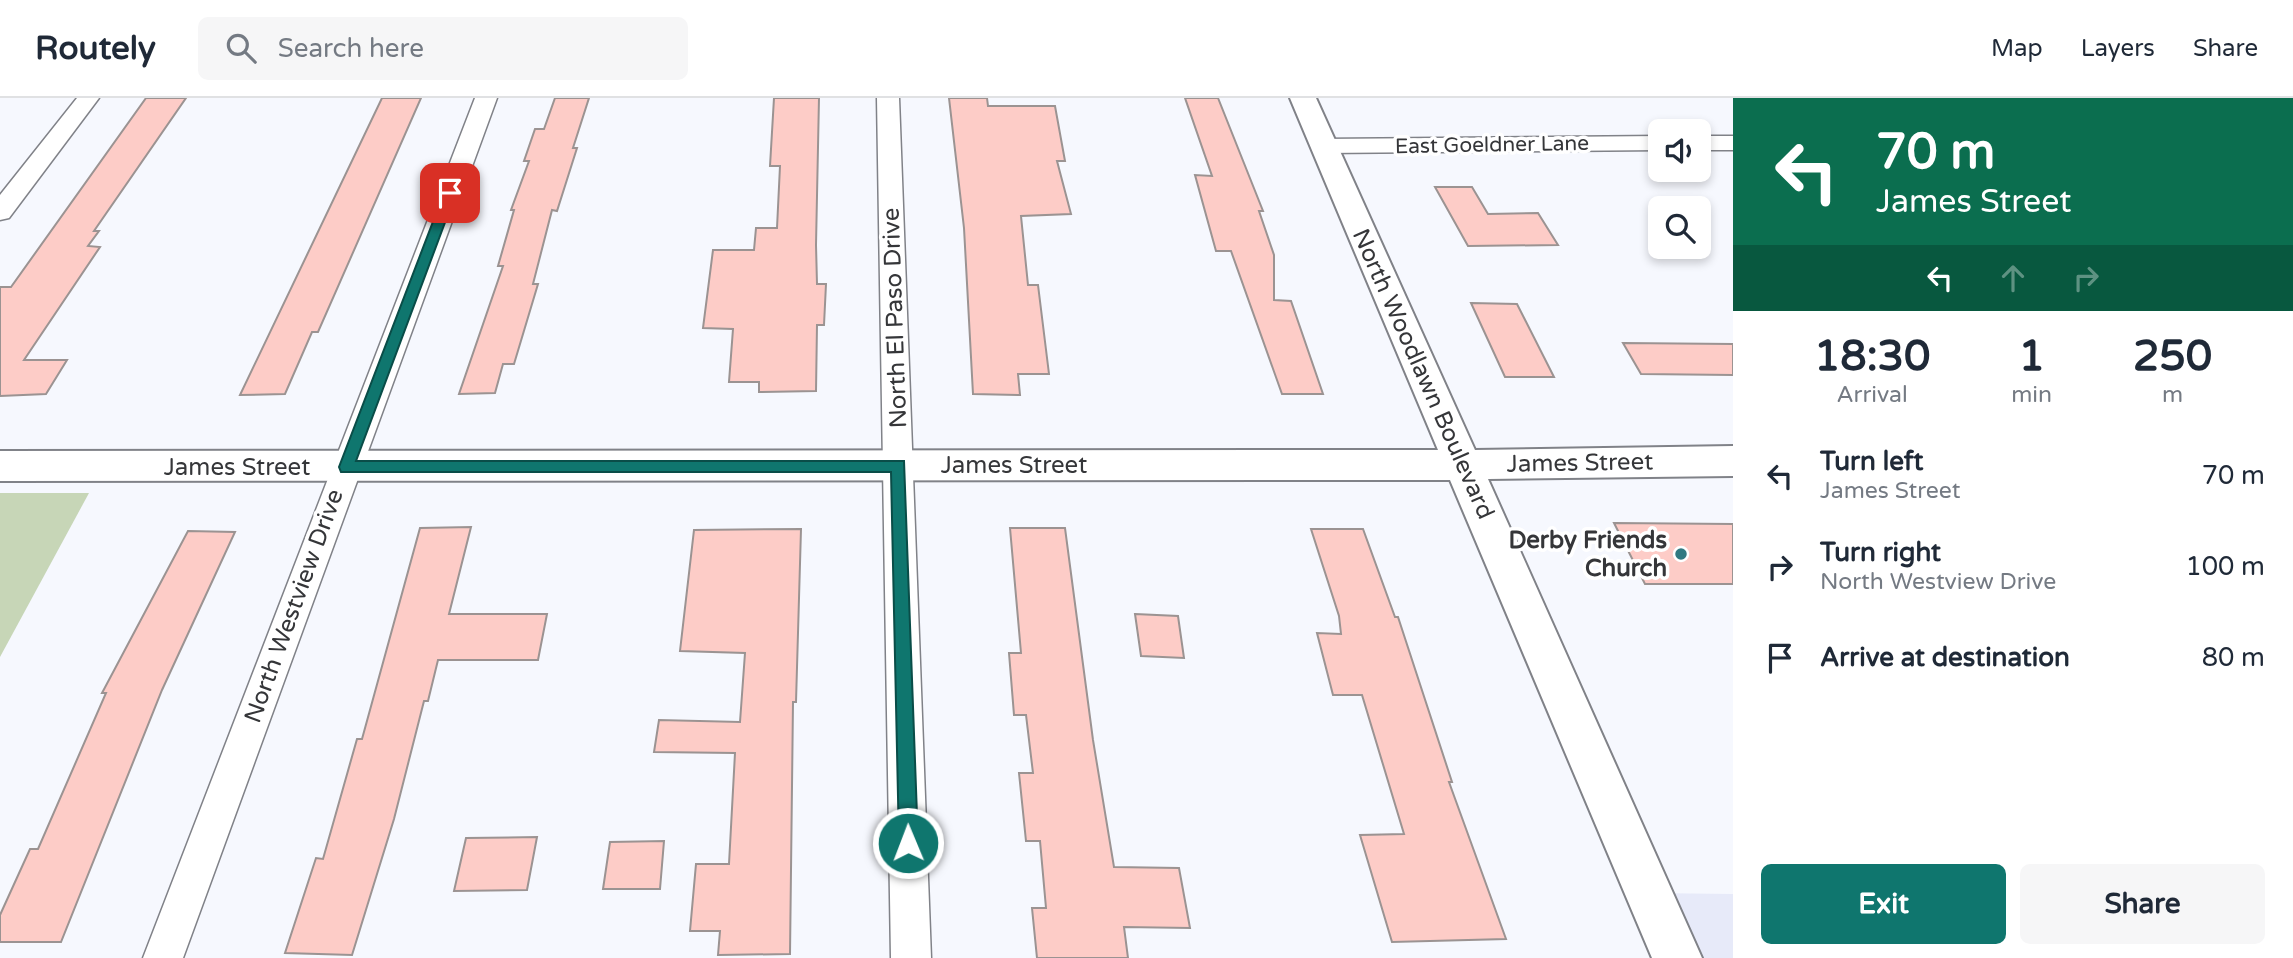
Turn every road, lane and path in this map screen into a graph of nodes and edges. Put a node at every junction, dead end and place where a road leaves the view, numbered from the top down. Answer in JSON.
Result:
{"nodes":[{"id":1,"x":88,"y":98,"type":"edge"},
{"id":2,"x":486,"y":98,"type":"edge"},
{"id":3,"x":888,"y":98,"type":"edge"},
{"id":4,"x":1303,"y":98,"type":"edge"},
{"id":5,"x":1648,"y":143,"type":"edge"},
{"id":6,"x":1711,"y":143,"type":"edge"},
{"id":7,"x":1733,"y":143,"type":"edge"},
{"id":8,"x":1323,"y":146,"type":"junction"},
{"id":9,"x":0,"y":212,"type":"edge"},
{"id":10,"x":1733,"y":461,"type":"edge"},
{"id":11,"x":1462,"y":465,"type":"junction"},
{"id":12,"x":0,"y":466,"type":"edge"},
{"id":13,"x":899,"y":466,"type":"junction"},
{"id":14,"x":346,"y":467,"type":"junction"},
{"id":15,"x":163,"y":958,"type":"edge"},
{"id":16,"x":911,"y":958,"type":"edge"},
{"id":17,"x":1677,"y":958,"type":"edge"}],
"edges":[{"from":1,"to":9,"type":"street"},
{"from":2,"to":14,"type":"street","name":"North Westview Drive"},
{"from":3,"to":13,"type":"street","name":"North El Paso Drive"},
{"from":4,"to":8,"type":"street","name":"North Woodlawn Boulevard"},
{"from":5,"to":8,"type":"street","name":"East Goeldner Lane"},
{"from":6,"to":7,"type":"street"},
{"from":8,"to":11,"type":"street","name":"North Woodlawn Boulevard"},
{"from":10,"to":11,"type":"street","name":"James Street"},
{"from":11,"to":13,"type":"street","name":"James Street"},
{"from":11,"to":17,"type":"street","name":"North Woodlawn Boulevard"},
{"from":12,"to":14,"type":"street","name":"James Street"},
{"from":13,"to":14,"type":"street","name":"James Street"},
{"from":13,"to":16,"type":"street","name":"North El Paso Drive"},
{"from":14,"to":15,"type":"street","name":"North Westview Drive"}]}
